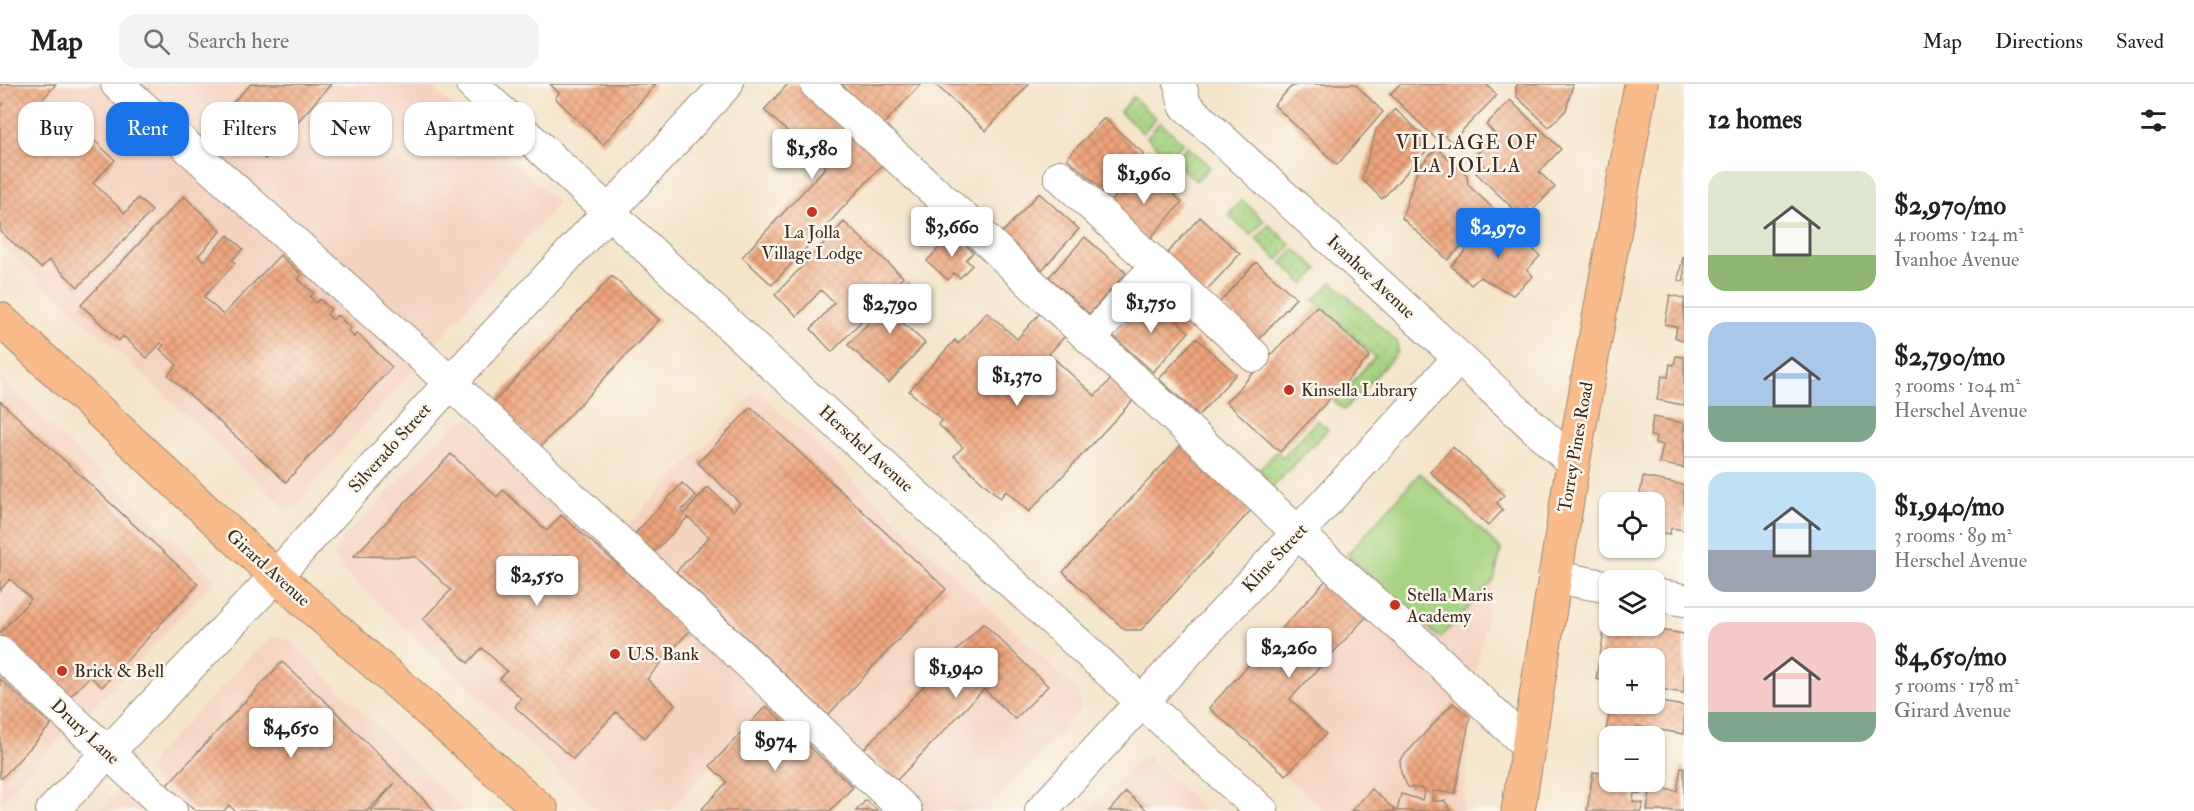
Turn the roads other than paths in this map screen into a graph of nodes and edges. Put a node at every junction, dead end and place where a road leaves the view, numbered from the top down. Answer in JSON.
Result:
{"nodes":[{"id":1,"x":117,"y":84,"type":"edge"},
{"id":2,"x":472,"y":84,"type":"edge"},
{"id":3,"x":727,"y":84,"type":"edge"},
{"id":4,"x":816,"y":84,"type":"edge"},
{"id":5,"x":1154,"y":84,"type":"edge"},
{"id":6,"x":1641,"y":84,"type":"edge"},
{"id":7,"x":1182,"y":94,"type":"edge"},
{"id":8,"x":1060,"y":176,"type":"dead end"},
{"id":9,"x":609,"y":210,"type":"junction"},
{"id":10,"x":1157,"y":266,"type":"junction"},
{"id":11,"x":0,"y":319,"type":"edge"},
{"id":12,"x":1090,"y":338,"type":"junction"},
{"id":13,"x":1254,"y":356,"type":"dead end"},
{"id":14,"x":1459,"y":358,"type":"junction"},
{"id":15,"x":450,"y":383,"type":"junction"},
{"id":16,"x":1573,"y":463,"type":"junction"},
{"id":17,"x":1298,"y":533,"type":"junction"},
{"id":18,"x":276,"y":576,"type":"junction"},
{"id":19,"x":1554,"y":577,"type":"junction"},
{"id":20,"x":1599,"y":585,"type":"edge"},
{"id":21,"x":1665,"y":597,"type":"edge"},
{"id":22,"x":1684,"y":600,"type":"edge"},
{"id":23,"x":0,"y":653,"type":"edge"},
{"id":24,"x":1142,"y":701,"type":"junction"},
{"id":25,"x":1528,"y":747,"type":"junction"},
{"id":26,"x":106,"y":752,"type":"junction"},
{"id":27,"x":52,"y":811,"type":"edge"},
{"id":28,"x":171,"y":811,"type":"edge"},
{"id":29,"x":542,"y":811,"type":"edge"},
{"id":30,"x":906,"y":811,"type":"edge"},
{"id":31,"x":1041,"y":811,"type":"edge"},
{"id":32,"x":1262,"y":811,"type":"edge"},
{"id":33,"x":1518,"y":811,"type":"edge"}],
"edges":[{"from":1,"to":15,"type":"street"},
{"from":2,"to":9,"type":"street","name":"Herschel Avenue"},
{"from":3,"to":9,"type":"street","name":"Silverado Street"},
{"from":4,"to":12,"type":"street"},
{"from":5,"to":7,"type":"street","name":"Ivanhoe Avenue"},
{"from":6,"to":16,"type":"main road","name":"Torrey Pines Road"},
{"from":7,"to":14,"type":"street","name":"Ivanhoe Avenue"},
{"from":8,"to":10,"type":"street"},
{"from":9,"to":15,"type":"street","name":"Silverado Street"},
{"from":9,"to":24,"type":"street","name":"Herschel Avenue"},
{"from":10,"to":12,"type":"street"},
{"from":10,"to":13,"type":"street"},
{"from":11,"to":18,"type":"main road","name":"Girard Avenue"},
{"from":12,"to":17,"type":"street"},
{"from":14,"to":16,"type":"street","name":"Ivanhoe Avenue"},
{"from":14,"to":17,"type":"street","name":"Kline Street"},
{"from":15,"to":18,"type":"street","name":"Silverado Street"},
{"from":15,"to":30,"type":"street"},
{"from":16,"to":19,"type":"main road","name":"Torrey Pines Road"},
{"from":17,"to":24,"type":"street","name":"Kline Street"},
{"from":17,"to":25,"type":"street"},
{"from":18,"to":26,"type":"street","name":"Silverado Street"},
{"from":18,"to":29,"type":"main road","name":"Girard Avenue"},
{"from":19,"to":20,"type":"street"},
{"from":19,"to":25,"type":"main road","name":"Torrey Pines Road"},
{"from":21,"to":22,"type":"street"},
{"from":23,"to":26,"type":"street","name":"Drury Lane"},
{"from":24,"to":31,"type":"street","name":"Kline Street"},
{"from":24,"to":32,"type":"street","name":"Herschel Avenue"},
{"from":25,"to":33,"type":"main road","name":"Torrey Pines Road"},
{"from":26,"to":27,"type":"street","name":"Silverado Street"},
{"from":26,"to":28,"type":"street","name":"Drury Lane"}]}
